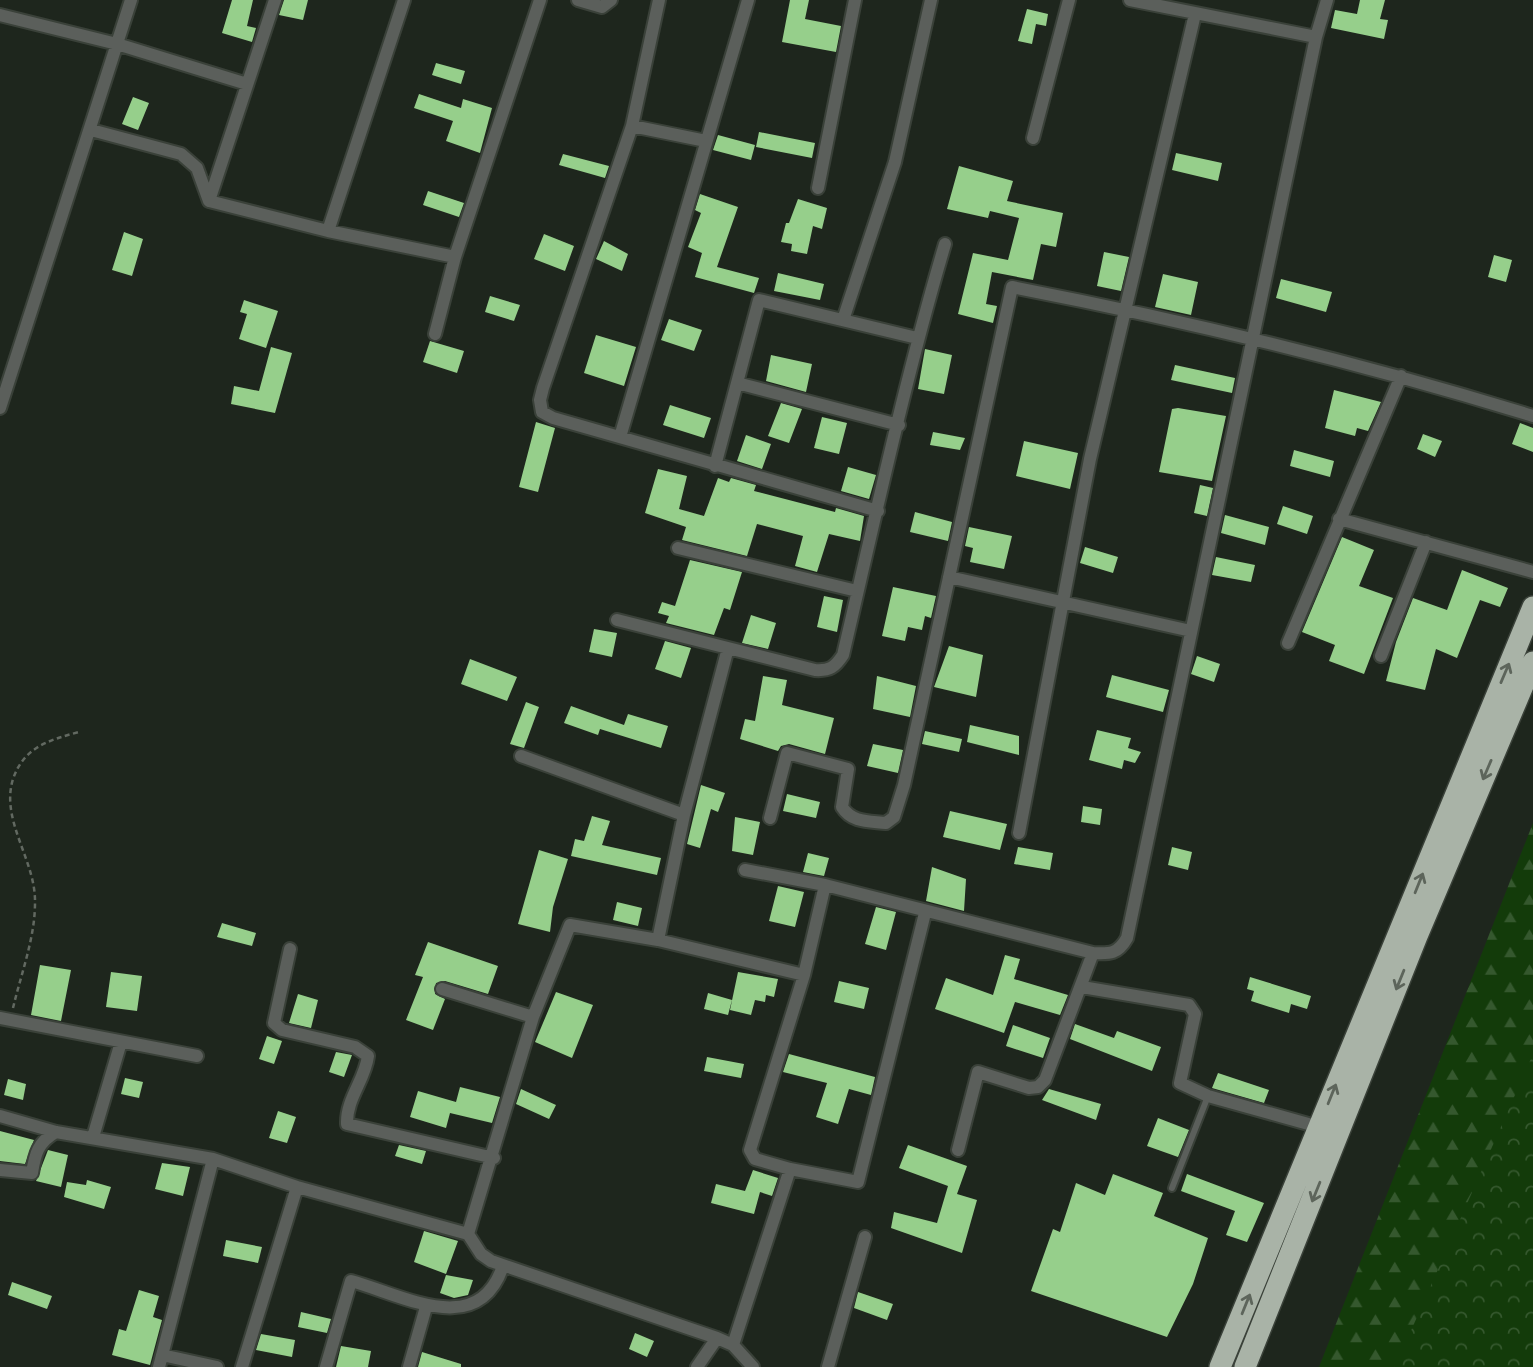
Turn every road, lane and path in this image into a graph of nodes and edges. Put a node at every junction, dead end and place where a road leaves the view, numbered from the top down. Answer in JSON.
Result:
{"nodes":[{"id":1,"x":131,"y":0,"type":"edge"},
{"id":2,"x":275,"y":0,"type":"edge"},
{"id":3,"x":404,"y":0,"type":"edge"},
{"id":4,"x":540,"y":0,"type":"edge"},
{"id":5,"x":578,"y":0,"type":"edge"},
{"id":6,"x":611,"y":0,"type":"edge"},
{"id":7,"x":659,"y":0,"type":"edge"},
{"id":8,"x":748,"y":0,"type":"edge"},
{"id":9,"x":855,"y":0,"type":"edge"},
{"id":10,"x":931,"y":0,"type":"edge"},
{"id":11,"x":1069,"y":0,"type":"edge"},
{"id":12,"x":1130,"y":0,"type":"edge"},
{"id":13,"x":1326,"y":0,"type":"edge"},
{"id":14,"x":1195,"y":14,"type":"junction"},
{"id":15,"x":0,"y":15,"type":"edge"},
{"id":16,"x":1315,"y":37,"type":"junction"},
{"id":17,"x":117,"y":44,"type":"junction"},
{"id":18,"x":247,"y":85,"type":"junction"},
{"id":19,"x":632,"y":126,"type":"junction"},
{"id":20,"x":91,"y":130,"type":"junction"},
{"id":21,"x":1033,"y":138,"type":"dead end"},
{"id":22,"x":706,"y":141,"type":"junction"},
{"id":23,"x":818,"y":188,"type":"dead end"},
{"id":24,"x":209,"y":201,"type":"junction"},
{"id":25,"x":328,"y":231,"type":"junction"},
{"id":26,"x":945,"y":244,"type":"dead end"},
{"id":27,"x":455,"y":257,"type":"junction"},
{"id":28,"x":1126,"y":309,"type":"junction"},
{"id":29,"x":843,"y":320,"type":"junction"},
{"id":30,"x":435,"y":334,"type":"dead end"},
{"id":31,"x":917,"y":338,"type":"junction"},
{"id":32,"x":1251,"y":338,"type":"junction"},
{"id":33,"x":1401,"y":376,"type":"junction"},
{"id":34,"x":737,"y":383,"type":"junction"},
{"id":35,"x":0,"y":408,"type":"edge"},
{"id":36,"x":1533,"y":416,"type":"edge"},
{"id":37,"x":899,"y":425,"type":"junction"},
{"id":38,"x":620,"y":437,"type":"junction"},
{"id":39,"x":715,"y":467,"type":"junction"},
{"id":40,"x":878,"y":512,"type":"junction"},
{"id":41,"x":1339,"y":519,"type":"junction"},
{"id":42,"x":1426,"y":542,"type":"junction"},
{"id":43,"x":678,"y":548,"type":"dead end"},
{"id":44,"x":1533,"y":572,"type":"edge"},
{"id":45,"x":949,"y":577,"type":"junction"},
{"id":46,"x":858,"y":591,"type":"junction"},
{"id":47,"x":1063,"y":604,"type":"junction"},
{"id":48,"x":1533,"y":607,"type":"edge"},
{"id":49,"x":617,"y":620,"type":"dead end"},
{"id":50,"x":1191,"y":631,"type":"junction"},
{"id":51,"x":1288,"y":643,"type":"dead end"},
{"id":52,"x":728,"y":648,"type":"junction"},
{"id":53,"x":1381,"y":656,"type":"dead end"},
{"id":54,"x":1533,"y":663,"type":"edge"},
{"id":55,"x":79,"y":732,"type":"dead end"},
{"id":56,"x":521,"y":756,"type":"dead end"},
{"id":57,"x":684,"y":815,"type":"junction"},
{"id":58,"x":770,"y":818,"type":"dead end"},
{"id":59,"x":1019,"y":833,"type":"dead end"},
{"id":60,"x":745,"y":870,"type":"dead end"},
{"id":61,"x":825,"y":885,"type":"junction"},
{"id":62,"x":925,"y":913,"type":"junction"},
{"id":63,"x":658,"y":940,"type":"junction"},
{"id":64,"x":290,"y":948,"type":"dead end"},
{"id":65,"x":1093,"y":953,"type":"junction"},
{"id":66,"x":804,"y":975,"type":"junction"},
{"id":67,"x":1082,"y":987,"type":"junction"},
{"id":68,"x":442,"y":989,"type":"dead end"},
{"id":69,"x":533,"y":1017,"type":"junction"},
{"id":70,"x":5,"y":1019,"type":"edge"},
{"id":71,"x":121,"y":1042,"type":"junction"},
{"id":72,"x":197,"y":1056,"type":"dead end"},
{"id":73,"x":1208,"y":1096,"type":"junction"},
{"id":74,"x":0,"y":1116,"type":"edge"},
{"id":75,"x":1319,"y":1127,"type":"junction"},
{"id":76,"x":56,"y":1132,"type":"junction"},
{"id":77,"x":93,"y":1137,"type":"junction"},
{"id":78,"x":958,"y":1150,"type":"dead end"},
{"id":79,"x":213,"y":1158,"type":"junction"},
{"id":80,"x":494,"y":1158,"type":"junction"},
{"id":81,"x":790,"y":1169,"type":"junction"},
{"id":82,"x":0,"y":1170,"type":"edge"},
{"id":83,"x":297,"y":1187,"type":"junction"},
{"id":84,"x":1172,"y":1188,"type":"dead end"},
{"id":85,"x":468,"y":1234,"type":"junction"},
{"id":86,"x":865,"y":1237,"type":"dead end"},
{"id":87,"x":503,"y":1266,"type":"junction"},
{"id":88,"x":426,"y":1307,"type":"junction"},
{"id":89,"x":717,"y":1338,"type":"junction"},
{"id":90,"x":733,"y":1345,"type":"junction"},
{"id":91,"x":161,"y":1361,"type":"edge"},
{"id":92,"x":217,"y":1367,"type":"edge"},
{"id":93,"x":242,"y":1367,"type":"edge"},
{"id":94,"x":326,"y":1367,"type":"edge"},
{"id":95,"x":409,"y":1367,"type":"edge"},
{"id":96,"x":697,"y":1367,"type":"edge"},
{"id":97,"x":753,"y":1367,"type":"edge"},
{"id":98,"x":828,"y":1367,"type":"edge"},
{"id":99,"x":1220,"y":1367,"type":"edge"},
{"id":100,"x":1245,"y":1367,"type":"edge"}],
"edges":[{"from":1,"to":17,"type":"street"},
{"from":2,"to":18,"type":"street"},
{"from":3,"to":25,"type":"street"},
{"from":4,"to":27,"type":"street"},
{"from":5,"to":6,"type":"street"},
{"from":7,"to":19,"type":"street"},
{"from":8,"to":22,"type":"street"},
{"from":9,"to":23,"type":"street"},
{"from":10,"to":29,"type":"street"},
{"from":11,"to":21,"type":"street"},
{"from":12,"to":14,"type":"street"},
{"from":13,"to":16,"type":"street"},
{"from":14,"to":16,"type":"street"},
{"from":14,"to":28,"type":"street"},
{"from":15,"to":17,"type":"street"},
{"from":16,"to":32,"type":"street"},
{"from":17,"to":18,"type":"street"},
{"from":17,"to":20,"type":"street"},
{"from":18,"to":24,"type":"street"},
{"from":19,"to":22,"type":"street"},
{"from":19,"to":38,"type":"street"},
{"from":20,"to":24,"type":"street"},
{"from":20,"to":35,"type":"street"},
{"from":22,"to":38,"type":"street"},
{"from":24,"to":25,"type":"street"},
{"from":25,"to":27,"type":"street"},
{"from":26,"to":31,"type":"street"},
{"from":27,"to":30,"type":"street"},
{"from":28,"to":32,"type":"street"},
{"from":28,"to":45,"type":"street"},
{"from":28,"to":47,"type":"street"},
{"from":29,"to":31,"type":"street"},
{"from":29,"to":34,"type":"street"},
{"from":31,"to":37,"type":"street"},
{"from":32,"to":33,"type":"street"},
{"from":32,"to":50,"type":"street"},
{"from":33,"to":36,"type":"street"},
{"from":33,"to":41,"type":"street"},
{"from":34,"to":37,"type":"street"},
{"from":34,"to":39,"type":"street"},
{"from":37,"to":40,"type":"street"},
{"from":38,"to":39,"type":"street"},
{"from":39,"to":40,"type":"street"},
{"from":40,"to":46,"type":"street"},
{"from":41,"to":42,"type":"street"},
{"from":41,"to":51,"type":"street"},
{"from":42,"to":44,"type":"street"},
{"from":42,"to":53,"type":"street"},
{"from":43,"to":46,"type":"street"},
{"from":45,"to":47,"type":"street"},
{"from":45,"to":58,"type":"street"},
{"from":46,"to":52,"type":"street"},
{"from":47,"to":50,"type":"street"},
{"from":47,"to":59,"type":"street"},
{"from":75,"to":48,"type":"highway","one_way":true},
{"from":49,"to":52,"type":"street"},
{"from":50,"to":65,"type":"street"},
{"from":52,"to":57,"type":"street"},
{"from":54,"to":100,"type":"highway","one_way":true},
{"from":55,"to":70,"type":"path"},
{"from":56,"to":57,"type":"street"},
{"from":57,"to":63,"type":"street"},
{"from":60,"to":61,"type":"street"},
{"from":61,"to":62,"type":"street"},
{"from":61,"to":66,"type":"street"},
{"from":62,"to":65,"type":"street"},
{"from":62,"to":81,"type":"street"},
{"from":63,"to":66,"type":"street"},
{"from":63,"to":69,"type":"street"},
{"from":64,"to":80,"type":"street"},
{"from":65,"to":67,"type":"street"},
{"from":66,"to":81,"type":"street"},
{"from":67,"to":73,"type":"street"},
{"from":67,"to":78,"type":"street"},
{"from":68,"to":69,"type":"street"},
{"from":69,"to":80,"type":"street"},
{"from":70,"to":71,"type":"street"},
{"from":71,"to":72,"type":"street"},
{"from":71,"to":77,"type":"street"},
{"from":73,"to":75,"type":"street"},
{"from":73,"to":84,"type":"lane"},
{"from":74,"to":76,"type":"street"},
{"from":99,"to":75,"type":"highway","one_way":true},
{"from":76,"to":77,"type":"street"},
{"from":76,"to":82,"type":"street"},
{"from":77,"to":79,"type":"street"},
{"from":79,"to":83,"type":"street"},
{"from":79,"to":91,"type":"street"},
{"from":80,"to":85,"type":"street"},
{"from":81,"to":90,"type":"street"},
{"from":83,"to":85,"type":"street"},
{"from":83,"to":93,"type":"street"},
{"from":85,"to":87,"type":"street"},
{"from":86,"to":98,"type":"street"},
{"from":87,"to":88,"type":"street"},
{"from":87,"to":89,"type":"street"},
{"from":88,"to":94,"type":"street"},
{"from":88,"to":95,"type":"street"},
{"from":89,"to":90,"type":"street"},
{"from":89,"to":96,"type":"street"},
{"from":90,"to":97,"type":"street"},
{"from":91,"to":92,"type":"street"}]}
